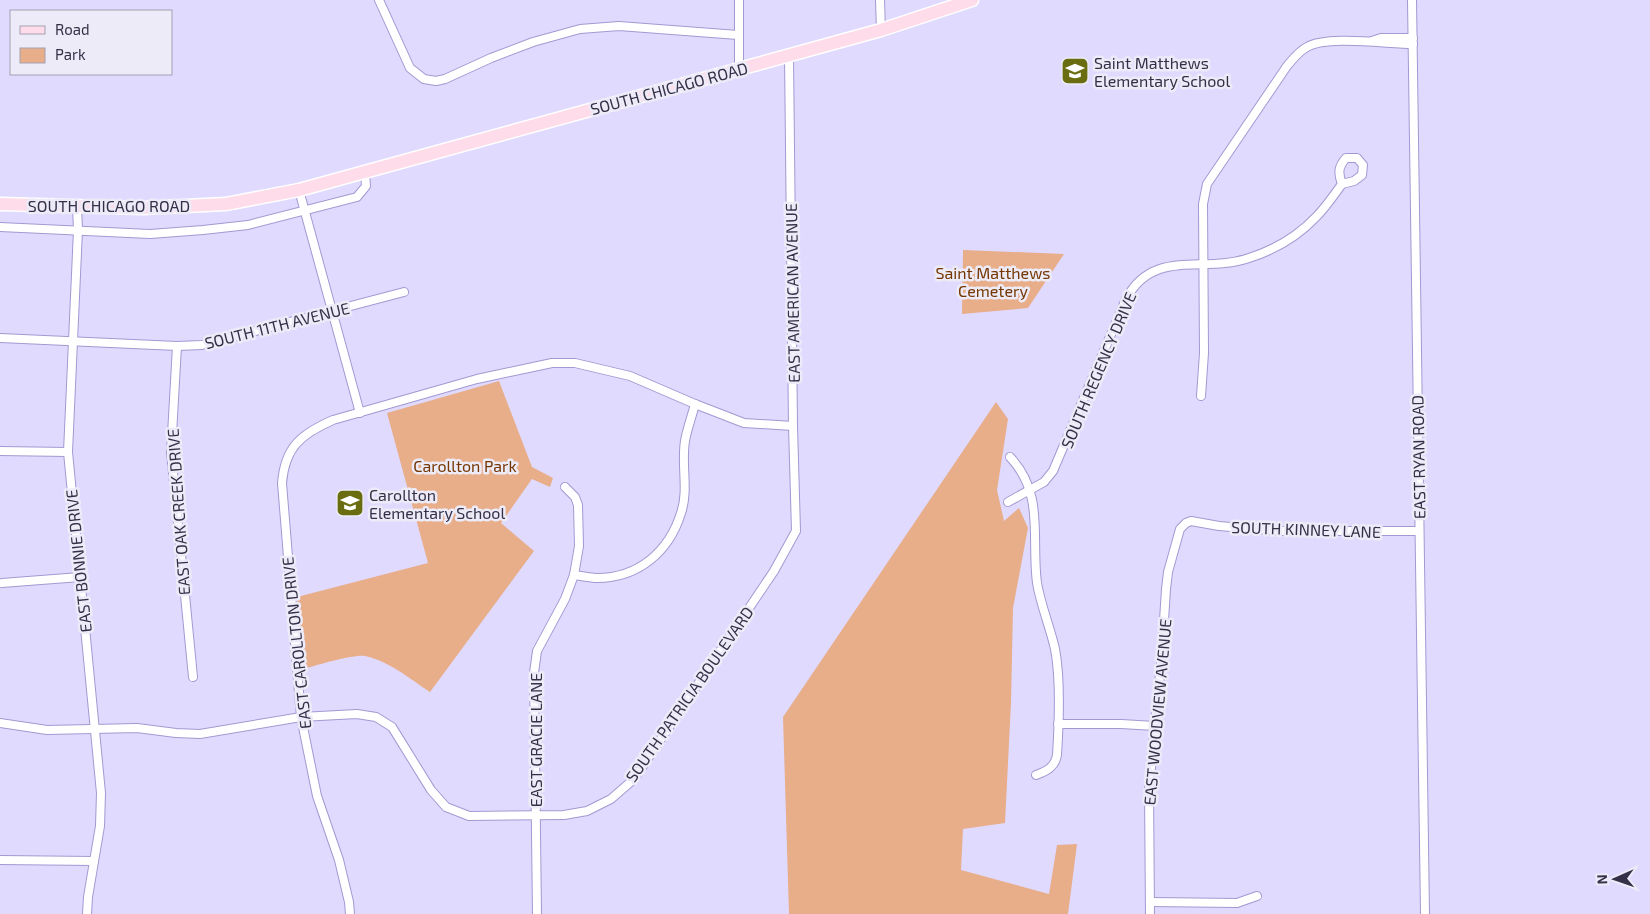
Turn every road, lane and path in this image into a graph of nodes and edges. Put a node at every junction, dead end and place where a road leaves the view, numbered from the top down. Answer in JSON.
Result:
{"nodes":[{"id":1,"x":379,"y":0,"type":"edge"},
{"id":2,"x":739,"y":0,"type":"edge"},
{"id":3,"x":880,"y":0,"type":"edge"},
{"id":4,"x":972,"y":0,"type":"edge"},
{"id":5,"x":1412,"y":0,"type":"edge"},
{"id":6,"x":881,"y":30,"type":"junction"},
{"id":7,"x":738,"y":35,"type":"junction"},
{"id":8,"x":1413,"y":41,"type":"junction"},
{"id":9,"x":789,"y":55,"type":"junction"},
{"id":10,"x":739,"y":68,"type":"junction"},
{"id":11,"x":365,"y":172,"type":"junction"},
{"id":12,"x":1342,"y":184,"type":"dead end"},
{"id":13,"x":299,"y":190,"type":"junction"},
{"id":14,"x":0,"y":204,"type":"edge"},
{"id":15,"x":77,"y":207,"type":"junction"},
{"id":16,"x":305,"y":210,"type":"junction"},
{"id":17,"x":0,"y":227,"type":"edge"},
{"id":18,"x":78,"y":230,"type":"junction"},
{"id":19,"x":1203,"y":264,"type":"junction"},
{"id":20,"x":404,"y":292,"type":"dead end"},
{"id":21,"x":332,"y":311,"type":"junction"},
{"id":22,"x":0,"y":338,"type":"edge"},
{"id":23,"x":73,"y":341,"type":"junction"},
{"id":24,"x":177,"y":346,"type":"junction"},
{"id":25,"x":1201,"y":396,"type":"dead end"},
{"id":26,"x":695,"y":404,"type":"junction"},
{"id":27,"x":360,"y":413,"type":"junction"},
{"id":28,"x":793,"y":426,"type":"junction"},
{"id":29,"x":0,"y":451,"type":"edge"},
{"id":30,"x":68,"y":452,"type":"junction"},
{"id":31,"x":1010,"y":457,"type":"dead end"},
{"id":32,"x":565,"y":487,"type":"dead end"},
{"id":33,"x":1030,"y":491,"type":"junction"},
{"id":34,"x":1008,"y":502,"type":"dead end"},
{"id":35,"x":1194,"y":522,"type":"joint"},
{"id":36,"x":796,"y":531,"type":"joint"},
{"id":37,"x":1419,"y":531,"type":"junction"},
{"id":38,"x":574,"y":575,"type":"junction"},
{"id":39,"x":80,"y":577,"type":"junction"},
{"id":40,"x":2,"y":583,"type":"dead end"},
{"id":41,"x":193,"y":677,"type":"dead end"},
{"id":42,"x":301,"y":717,"type":"junction"},
{"id":43,"x":0,"y":723,"type":"edge"},
{"id":44,"x":1058,"y":724,"type":"junction"},
{"id":45,"x":1154,"y":726,"type":"junction"},
{"id":46,"x":96,"y":730,"type":"junction"},
{"id":47,"x":1036,"y":775,"type":"dead end"},
{"id":48,"x":536,"y":816,"type":"junction"},
{"id":49,"x":0,"y":860,"type":"edge"},
{"id":50,"x":94,"y":861,"type":"junction"},
{"id":51,"x":1258,"y":896,"type":"dead end"},
{"id":52,"x":1150,"y":902,"type":"junction"},
{"id":53,"x":87,"y":914,"type":"edge"},
{"id":54,"x":350,"y":914,"type":"edge"},
{"id":55,"x":537,"y":914,"type":"edge"},
{"id":56,"x":1150,"y":914,"type":"edge"},
{"id":57,"x":1424,"y":914,"type":"edge"}],
"edges":[{"from":1,"to":7,"type":"street"},
{"from":2,"to":7,"type":"street"},
{"from":3,"to":6,"type":"street"},
{"from":4,"to":6,"type":"main road","name":"SOUTH CHICAGO ROAD"},
{"from":5,"to":8,"type":"street","name":"EAST RYAN ROAD"},
{"from":6,"to":9,"type":"main road","name":"SOUTH CHICAGO ROAD"},
{"from":7,"to":10,"type":"street"},
{"from":8,"to":19,"type":"street"},
{"from":8,"to":37,"type":"street","name":"EAST RYAN ROAD"},
{"from":9,"to":10,"type":"main road","name":"SOUTH CHICAGO ROAD"},
{"from":9,"to":28,"type":"street","name":"EAST AMERICAN AVENUE"},
{"from":10,"to":11,"type":"main road","name":"SOUTH CHICAGO ROAD"},
{"from":11,"to":13,"type":"main road","name":"SOUTH CHICAGO ROAD"},
{"from":11,"to":16,"type":"street","name":"SOUTH CHICAGO ROAD"},
{"from":12,"to":19,"type":"street","name":"SOUTH REGENCY DRIVE"},
{"from":13,"to":15,"type":"main road","name":"SOUTH CHICAGO ROAD"},
{"from":13,"to":16,"type":"street"},
{"from":14,"to":15,"type":"main road","name":"SOUTH CHICAGO ROAD"},
{"from":15,"to":18,"type":"street","name":"EAST BONNIE DRIVE"},
{"from":16,"to":18,"type":"street","name":"SOUTH CHICAGO ROAD"},
{"from":16,"to":21,"type":"street"},
{"from":17,"to":18,"type":"street","name":"SOUTH CHICAGO ROAD"},
{"from":18,"to":23,"type":"street","name":"EAST BONNIE DRIVE"},
{"from":19,"to":25,"type":"street"},
{"from":19,"to":33,"type":"street","name":"SOUTH REGENCY DRIVE"},
{"from":20,"to":21,"type":"street","name":"SOUTH 11TH AVENUE"},
{"from":21,"to":24,"type":"street","name":"SOUTH 11TH AVENUE"},
{"from":21,"to":27,"type":"street"},
{"from":22,"to":23,"type":"street","name":"SOUTH 11TH AVENUE"},
{"from":23,"to":24,"type":"street","name":"SOUTH 11TH AVENUE"},
{"from":23,"to":30,"type":"street","name":"EAST BONNIE DRIVE"},
{"from":24,"to":41,"type":"street","name":"EAST OAK CREEK DRIVE"},
{"from":26,"to":27,"type":"street","name":"EAST CAROLLTON DRIVE"},
{"from":26,"to":28,"type":"street","name":"EAST CAROLLTON DRIVE"},
{"from":26,"to":38,"type":"street"},
{"from":27,"to":42,"type":"street","name":"EAST CAROLLTON DRIVE"},
{"from":28,"to":36,"type":"street","name":"EAST AMERICAN AVENUE"},
{"from":29,"to":30,"type":"street"},
{"from":30,"to":39,"type":"street","name":"EAST BONNIE DRIVE"},
{"from":31,"to":33,"type":"street"},
{"from":32,"to":38,"type":"street","name":"EAST GRACIE LANE"},
{"from":33,"to":34,"type":"street","name":"SOUTH REGENCY DRIVE"},
{"from":33,"to":44,"type":"street"},
{"from":35,"to":37,"type":"street","name":"SOUTH KINNEY LANE"},
{"from":35,"to":45,"type":"street","name":"EAST WOODVIEW AVENUE"},
{"from":36,"to":48,"type":"street","name":"SOUTH PATRICIA BOULEVARD"},
{"from":37,"to":57,"type":"street","name":"EAST RYAN ROAD"},
{"from":38,"to":48,"type":"street","name":"EAST GRACIE LANE"},
{"from":39,"to":40,"type":"street"},
{"from":39,"to":46,"type":"street","name":"EAST BONNIE DRIVE"},
{"from":42,"to":46,"type":"street","name":"SOUTH PATRICIA BOULEVARD"},
{"from":42,"to":48,"type":"street","name":"SOUTH PATRICIA BOULEVARD"},
{"from":42,"to":54,"type":"street","name":"EAST CAROLLTON DRIVE"},
{"from":43,"to":46,"type":"street","name":"SOUTH PATRICIA BOULEVARD"},
{"from":44,"to":45,"type":"street"},
{"from":44,"to":47,"type":"street"},
{"from":45,"to":52,"type":"street","name":"EAST WOODVIEW AVENUE"},
{"from":46,"to":50,"type":"street","name":"EAST BONNIE DRIVE"},
{"from":48,"to":55,"type":"street","name":"EAST GRACIE LANE"},
{"from":49,"to":50,"type":"street"},
{"from":50,"to":53,"type":"street","name":"EAST BONNIE DRIVE"},
{"from":51,"to":52,"type":"street"},
{"from":52,"to":56,"type":"street","name":"EAST WOODVIEW AVENUE"}]}
